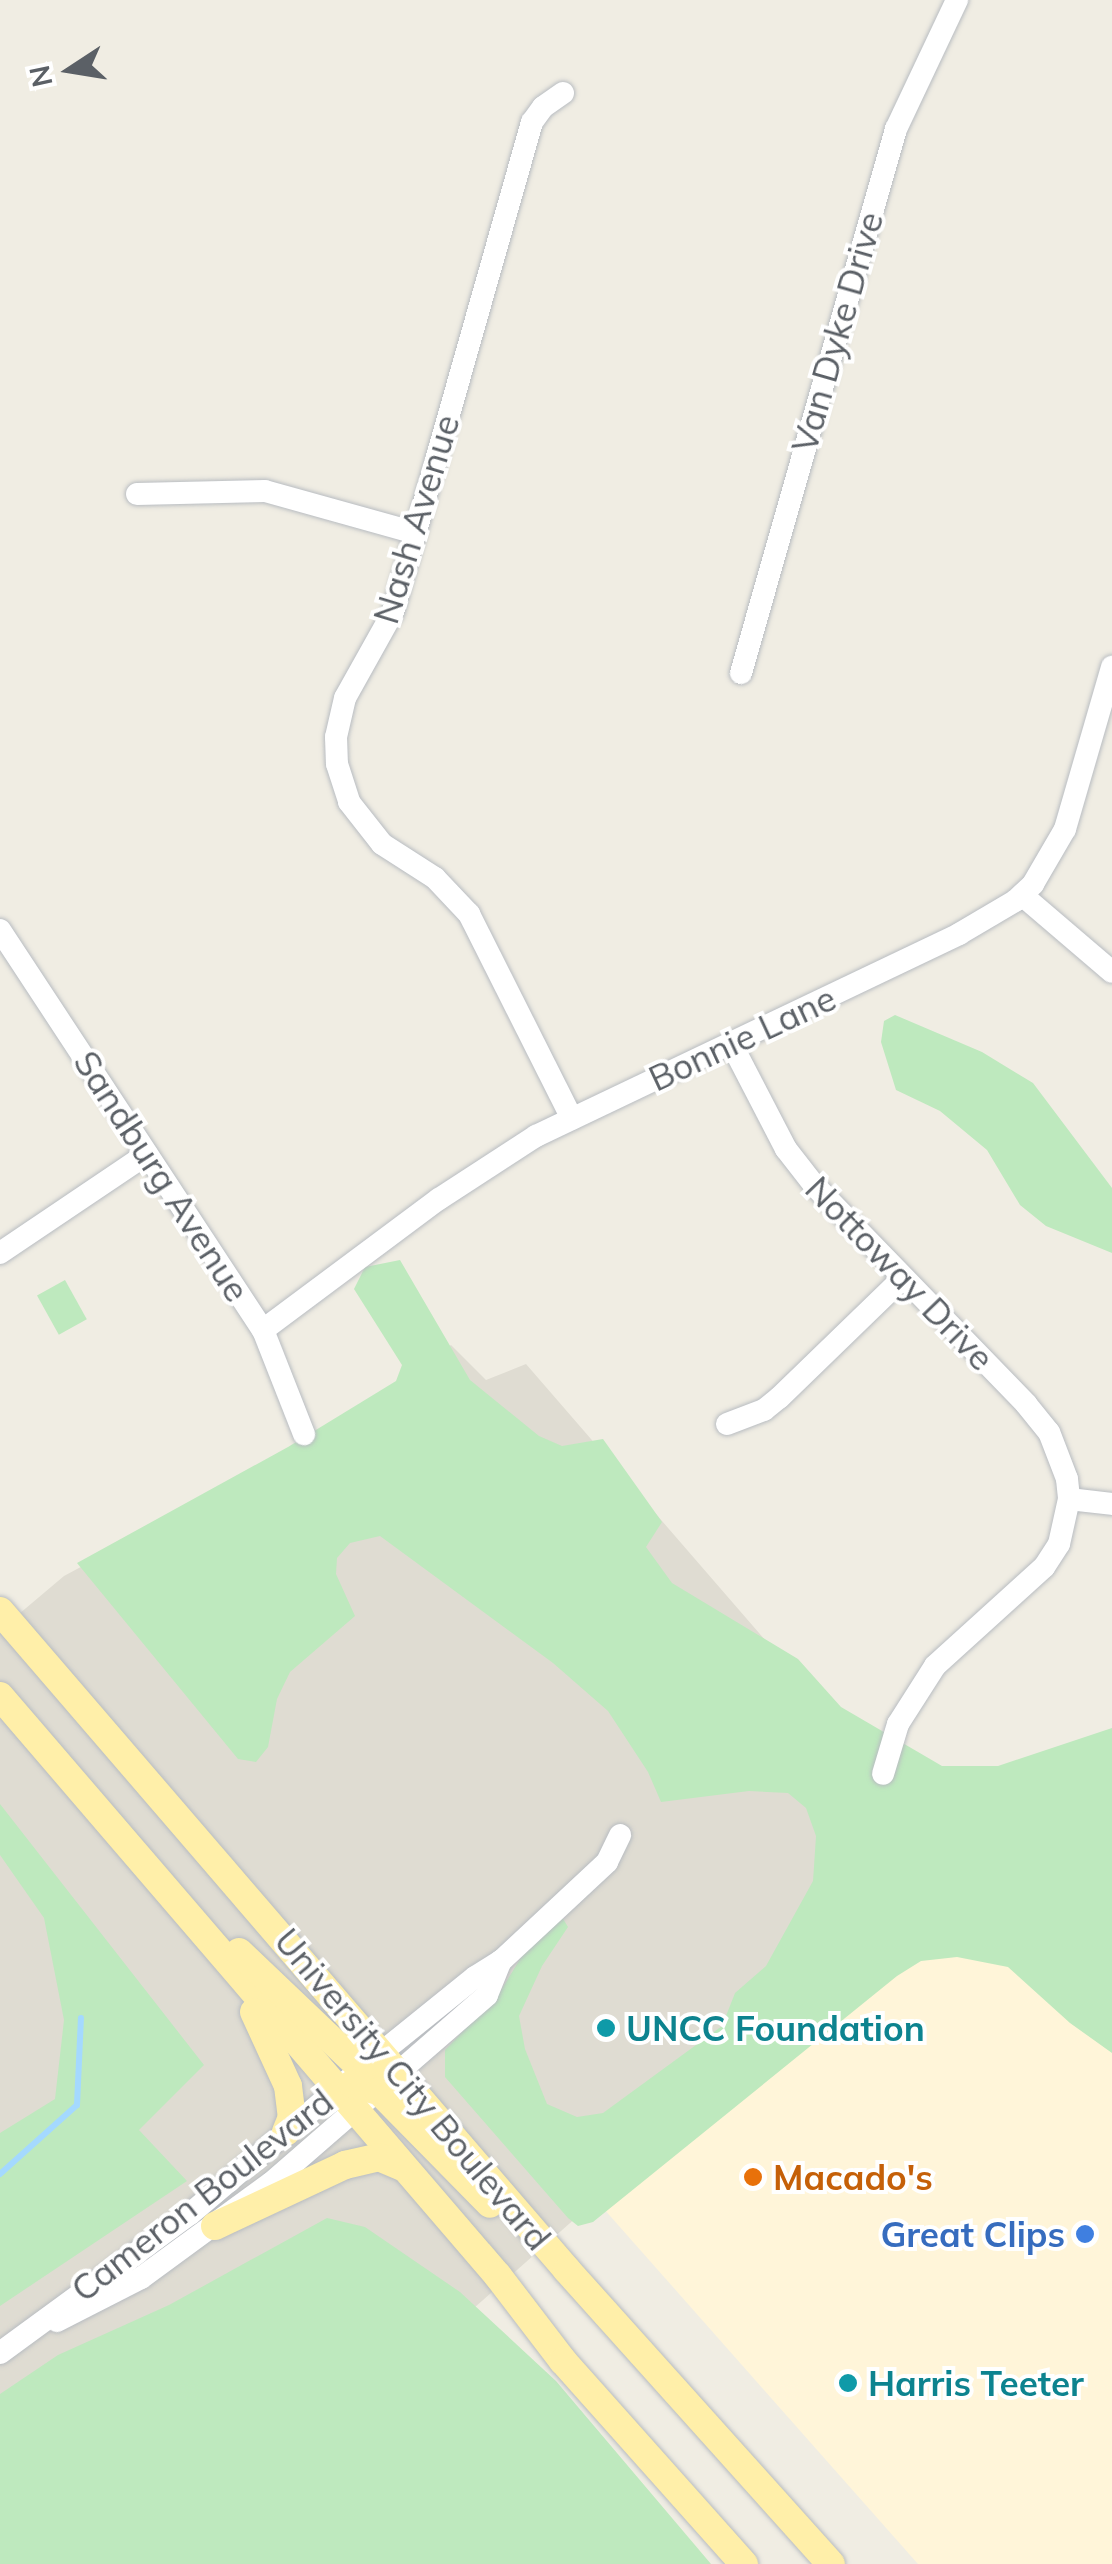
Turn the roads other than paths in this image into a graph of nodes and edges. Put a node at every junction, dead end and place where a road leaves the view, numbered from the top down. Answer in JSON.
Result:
{"nodes":[{"id":1,"x":957,"y":0,"type":"edge"},
{"id":2,"x":563,"y":93,"type":"dead end"},
{"id":3,"x":137,"y":494,"type":"dead end"},
{"id":4,"x":415,"y":533,"type":"junction"},
{"id":5,"x":1112,"y":667,"type":"edge"},
{"id":6,"x":742,"y":673,"type":"dead end"},
{"id":7,"x":1022,"y":896,"type":"junction"},
{"id":8,"x":0,"y":930,"type":"edge"},
{"id":9,"x":1112,"y":972,"type":"edge"},
{"id":10,"x":731,"y":1043,"type":"junction"},
{"id":11,"x":572,"y":1119,"type":"junction"},
{"id":12,"x":148,"y":1154,"type":"junction"},
{"id":13,"x":0,"y":1253,"type":"edge"},
{"id":14,"x":903,"y":1278,"type":"junction"},
{"id":15,"x":263,"y":1330,"type":"junction"},
{"id":16,"x":727,"y":1424,"type":"dead end"},
{"id":17,"x":304,"y":1434,"type":"dead end"},
{"id":18,"x":1070,"y":1499,"type":"junction"},
{"id":19,"x":1112,"y":1504,"type":"edge"},
{"id":20,"x":0,"y":1610,"type":"edge"},
{"id":21,"x":0,"y":1696,"type":"edge"},
{"id":22,"x":884,"y":1774,"type":"dead end"},
{"id":23,"x":620,"y":1836,"type":"dead end"},
{"id":24,"x":136,"y":1854,"type":"junction"},
{"id":25,"x":211,"y":1942,"type":"junction"},
{"id":26,"x":381,"y":2071,"type":"junction"},
{"id":27,"x":337,"y":2089,"type":"junction"},
{"id":28,"x":356,"y":2111,"type":"junction"},
{"id":29,"x":286,"y":2132,"type":"junction"},
{"id":30,"x":408,"y":2172,"type":"junction"},
{"id":31,"x":216,"y":2226,"type":"junction"},
{"id":32,"x":44,"y":2324,"type":"junction"},
{"id":33,"x":0,"y":2353,"type":"edge"},
{"id":34,"x":744,"y":2564,"type":"edge"},
{"id":35,"x":832,"y":2564,"type":"edge"}],
"edges":[{"from":1,"to":6,"type":"street","name":"Van Dyke Drive"},
{"from":2,"to":4,"type":"street","name":"Nash Avenue"},
{"from":3,"to":4,"type":"street"},
{"from":4,"to":11,"type":"street","name":"Nash Avenue"},
{"from":5,"to":7,"type":"street","name":"Bonnie Lane"},
{"from":7,"to":9,"type":"street"},
{"from":7,"to":10,"type":"street","name":"Bonnie Lane"},
{"from":8,"to":12,"type":"street","name":"Sandburg Avenue"},
{"from":10,"to":11,"type":"street","name":"Bonnie Lane"},
{"from":10,"to":14,"type":"street","name":"Nottoway Drive"},
{"from":11,"to":15,"type":"street","name":"Bonnie Lane"},
{"from":12,"to":13,"type":"street"},
{"from":12,"to":15,"type":"street","name":"Sandburg Avenue"},
{"from":14,"to":16,"type":"street"},
{"from":14,"to":18,"type":"street","name":"Nottoway Drive"},
{"from":15,"to":17,"type":"street","name":"Sandburg Avenue"},
{"from":18,"to":19,"type":"street"},
{"from":18,"to":22,"type":"street"},
{"from":20,"to":26,"type":"main road","name":"University City Boulevard"},
{"from":21,"to":24,"type":"main road","name":"University City Boulevard"},
{"from":23,"to":26,"type":"street","name":"Cameron Boulevard"},
{"from":24,"to":25,"type":"main road","name":"University City Boulevard"},
{"from":24,"to":26,"type":"main road"},
{"from":25,"to":27,"type":"main road","name":"University City Boulevard"},
{"from":25,"to":29,"type":"main road"},
{"from":26,"to":27,"type":"main road"},
{"from":26,"to":28,"type":"street","name":"Cameron Boulevard"},
{"from":26,"to":35,"type":"main road","name":"University City Boulevard"},
{"from":27,"to":28,"type":"main road","name":"University City Boulevard"},
{"from":27,"to":29,"type":"street","name":"Cameron Boulevard"},
{"from":28,"to":30,"type":"main road","name":"University City Boulevard"},
{"from":28,"to":31,"type":"street","name":"Cameron Boulevard"},
{"from":29,"to":32,"type":"street","name":"Cameron Boulevard"},
{"from":30,"to":31,"type":"main road"},
{"from":30,"to":34,"type":"main road","name":"University City Boulevard"},
{"from":31,"to":32,"type":"street","name":"Cameron Boulevard"},
{"from":32,"to":33,"type":"street","name":"Cameron Boulevard"}]}
